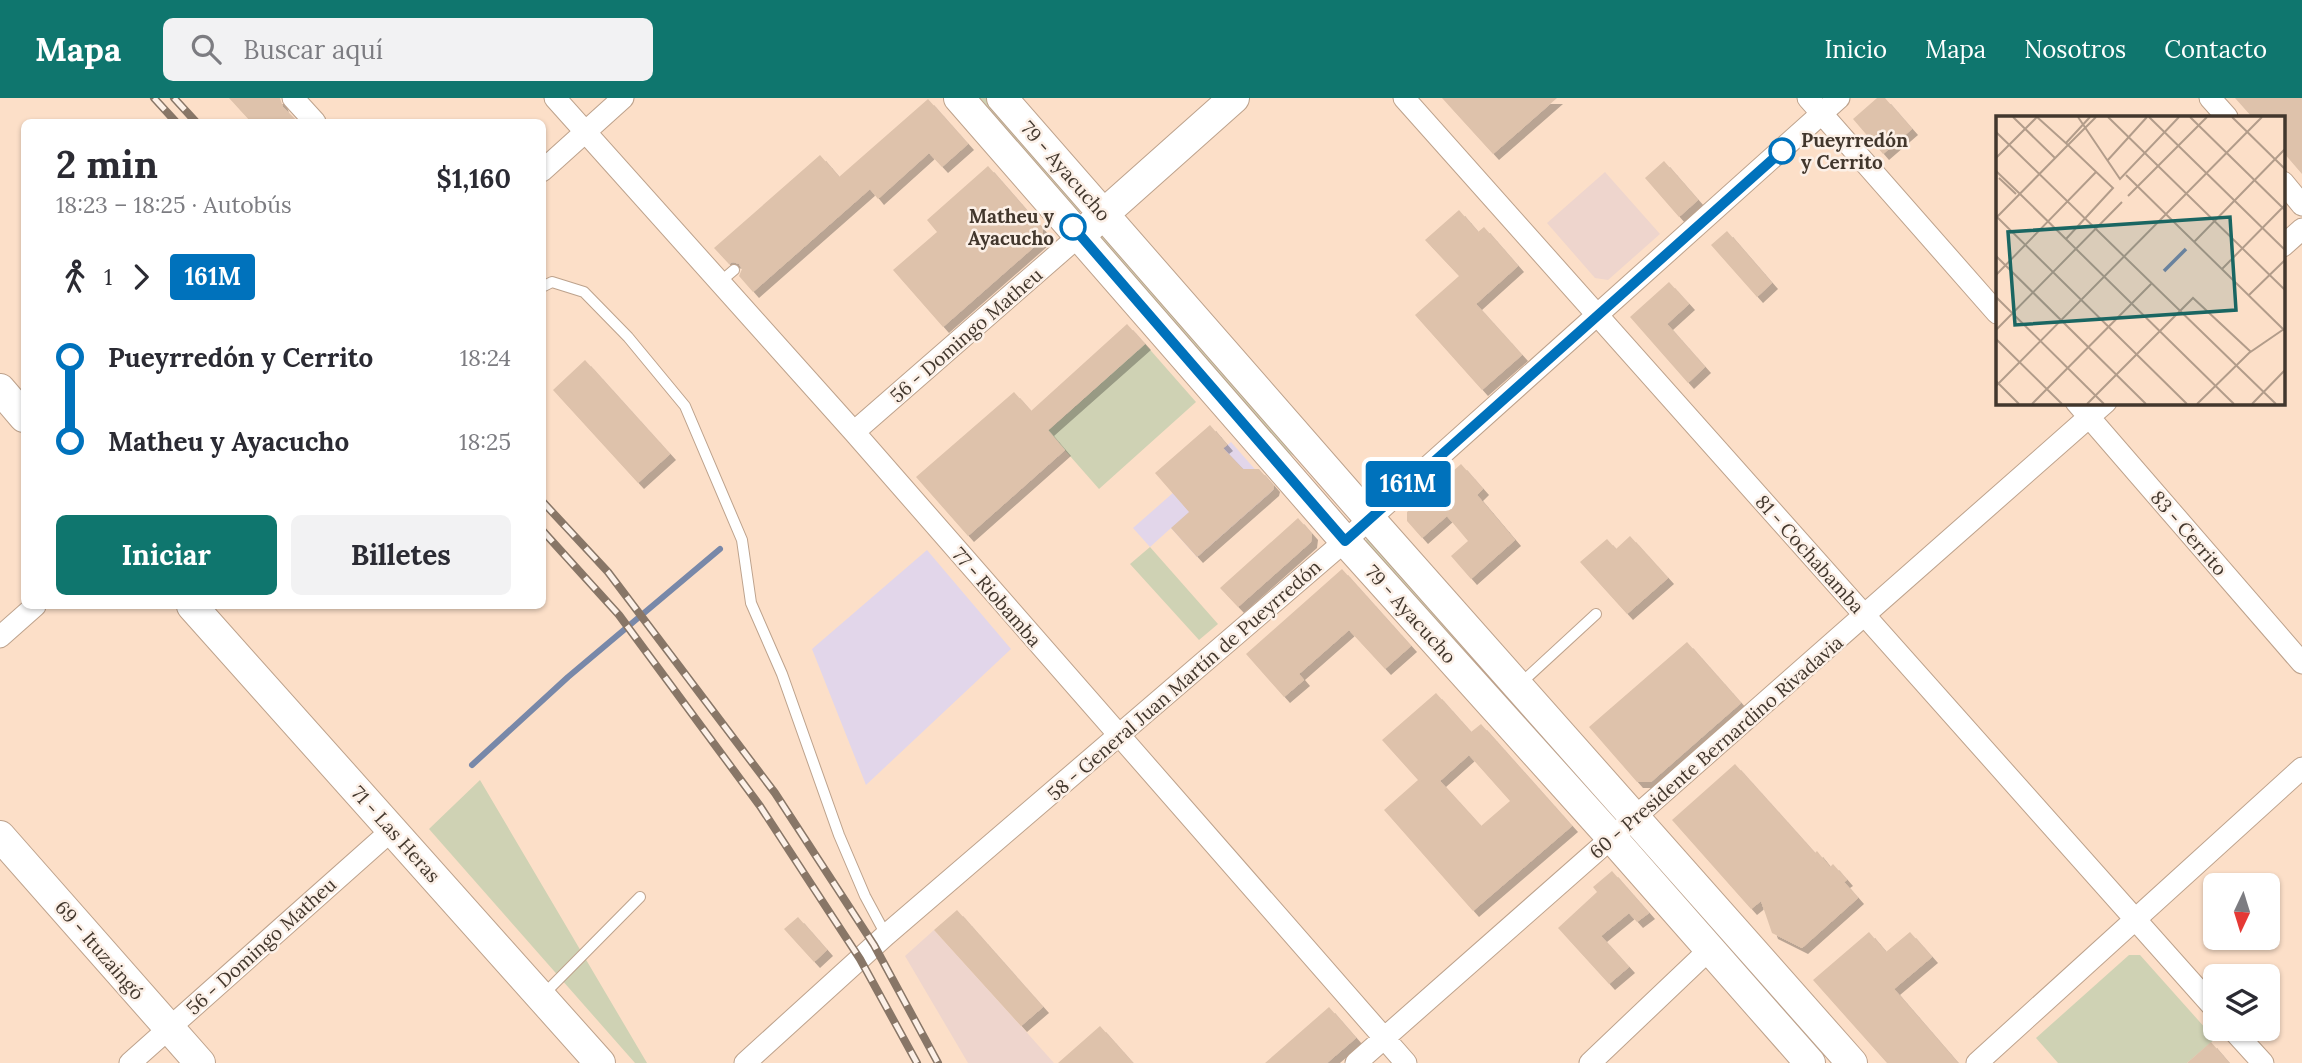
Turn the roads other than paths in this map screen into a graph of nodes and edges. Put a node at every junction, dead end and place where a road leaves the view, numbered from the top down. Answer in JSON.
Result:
{"nodes":[{"id":1,"x":292,"y":98,"type":"edge"},
{"id":2,"x":555,"y":98,"type":"edge"},
{"id":3,"x":623,"y":98,"type":"edge"},
{"id":4,"x":959,"y":98,"type":"edge"},
{"id":5,"x":1002,"y":98,"type":"edge"},
{"id":6,"x":1234,"y":98,"type":"edge"},
{"id":7,"x":1404,"y":98,"type":"edge"},
{"id":8,"x":1839,"y":98,"type":"edge"},
{"id":9,"x":2210,"y":98,"type":"edge"},
{"id":10,"x":1814,"y":106,"type":"edge"},
{"id":11,"x":2226,"y":116,"type":"edge"},
{"id":12,"x":312,"y":119,"type":"edge"},
{"id":13,"x":586,"y":132,"type":"junction"},
{"id":14,"x":546,"y":167,"type":"edge"},
{"id":15,"x":2284,"y":183,"type":"edge"},
{"id":16,"x":2302,"y":205,"type":"edge"},
{"id":17,"x":1103,"y":214,"type":"junction"},
{"id":18,"x":2302,"y":229,"type":"edge"},
{"id":19,"x":1080,"y":235,"type":"junction"},
{"id":20,"x":2284,"y":245,"type":"edge"},
{"id":21,"x":546,"y":285,"type":"edge"},
{"id":22,"x":1996,"y":312,"type":"edge"},
{"id":23,"x":1598,"y":316,"type":"junction"},
{"id":24,"x":0,"y":389,"type":"edge"},
{"id":25,"x":2100,"y":404,"type":"edge"},
{"id":26,"x":2083,"y":410,"type":"edge"},
{"id":27,"x":21,"y":413,"type":"edge"},
{"id":28,"x":854,"y":432,"type":"junction"},
{"id":29,"x":1370,"y":519,"type":"junction"},
{"id":30,"x":1345,"y":541,"type":"junction"},
{"id":31,"x":32,"y":609,"type":"edge"},
{"id":32,"x":195,"y":609,"type":"edge"},
{"id":33,"x":1596,"y":614,"type":"dead end"},
{"id":34,"x":1865,"y":615,"type":"junction"},
{"id":35,"x":0,"y":637,"type":"edge"},
{"id":36,"x":2302,"y":663,"type":"edge"},
{"id":37,"x":1518,"y":686,"type":"junction"},
{"id":38,"x":1119,"y":736,"type":"junction"},
{"id":39,"x":2302,"y":768,"type":"edge"},
{"id":40,"x":1634,"y":818,"type":"junction"},
{"id":41,"x":392,"y":830,"type":"junction"},
{"id":42,"x":0,"y":836,"type":"edge"},
{"id":43,"x":1612,"y":838,"type":"junction"},
{"id":44,"x":640,"y":897,"type":"dead end"},
{"id":45,"x":2135,"y":919,"type":"junction"},
{"id":46,"x":886,"y":935,"type":"junction"},
{"id":47,"x":1711,"y":948,"type":"junction"},
{"id":48,"x":2203,"y":995,"type":"edge"},
{"id":49,"x":541,"y":997,"type":"junction"},
{"id":50,"x":169,"y":1028,"type":"junction"},
{"id":51,"x":1384,"y":1038,"type":"junction"},
{"id":52,"x":2243,"y":1041,"type":"edge"},
{"id":53,"x":130,"y":1063,"type":"edge"},
{"id":54,"x":200,"y":1063,"type":"edge"},
{"id":55,"x":600,"y":1063,"type":"edge"},
{"id":56,"x":745,"y":1063,"type":"edge"},
{"id":57,"x":1356,"y":1063,"type":"edge"},
{"id":58,"x":1406,"y":1063,"type":"edge"},
{"id":59,"x":1590,"y":1063,"type":"edge"},
{"id":60,"x":1810,"y":1063,"type":"edge"},
{"id":61,"x":1852,"y":1063,"type":"edge"},
{"id":62,"x":1978,"y":1063,"type":"edge"},
{"id":63,"x":2263,"y":1063,"type":"edge"}],
"edges":[{"from":1,"to":12,"type":"street"},
{"from":2,"to":13,"type":"street","name":"77 - Riobamba"},
{"from":3,"to":13,"type":"street"},
{"from":4,"to":19,"type":"main road","name":"79 - Ayacucho"},
{"from":5,"to":17,"type":"main road","name":"79 - Ayacucho"},
{"from":6,"to":17,"type":"main road","name":"56 - Domingo Matheu"},
{"from":7,"to":23,"type":"street","name":"81 - Cochabamba"},
{"from":8,"to":10,"type":"street","name":"58 - General Juan Martín de Pueyrredón"},
{"from":9,"to":11,"type":"street"},
{"from":10,"to":22,"type":"street"},
{"from":10,"to":23,"type":"street","name":"58 - General Juan Martín de Pueyrredón"},
{"from":13,"to":14,"type":"street"},
{"from":13,"to":28,"type":"street","name":"77 - Riobamba"},
{"from":15,"to":16,"type":"street"},
{"from":17,"to":19,"type":"main road","name":"56 - Domingo Matheu"},
{"from":17,"to":29,"type":"main road","name":"79 - Ayacucho"},
{"from":18,"to":20,"type":"street"},
{"from":19,"to":28,"type":"street","name":"56 - Domingo Matheu"},
{"from":19,"to":30,"type":"main road","name":"79 - Ayacucho"},
{"from":21,"to":46,"type":"lane"},
{"from":23,"to":29,"type":"street","name":"58 - General Juan Martín de Pueyrredón"},
{"from":23,"to":34,"type":"street","name":"81 - Cochabamba"},
{"from":24,"to":27,"type":"main road"},
{"from":25,"to":26,"type":"street","name":"60 - Presidente Bernardino Rivadavia"},
{"from":26,"to":34,"type":"street","name":"60 - Presidente Bernardino Rivadavia"},
{"from":26,"to":36,"type":"street","name":"83 - Cerrito"},
{"from":28,"to":38,"type":"street","name":"77 - Riobamba"},
{"from":29,"to":30,"type":"street","name":"58 - General Juan Martín de Pueyrredón"},
{"from":29,"to":37,"type":"main road","name":"79 - Ayacucho"},
{"from":30,"to":38,"type":"street","name":"58 - General Juan Martín de Pueyrredón"},
{"from":30,"to":43,"type":"main road","name":"79 - Ayacucho"},
{"from":31,"to":35,"type":"street"},
{"from":32,"to":41,"type":"main road","name":"71 - Las Heras"},
{"from":33,"to":37,"type":"lane"},
{"from":34,"to":40,"type":"street","name":"60 - Presidente Bernardino Rivadavia"},
{"from":34,"to":45,"type":"street","name":"81 - Cochabamba"},
{"from":37,"to":40,"type":"main road","name":"79 - Ayacucho"},
{"from":38,"to":46,"type":"street","name":"58 - General Juan Martín de Pueyrredón"},
{"from":38,"to":51,"type":"street","name":"77 - Riobamba"},
{"from":39,"to":45,"type":"street"},
{"from":40,"to":43,"type":"street","name":"60 - Presidente Bernardino Rivadavia"},
{"from":40,"to":61,"type":"main road","name":"79 - Ayacucho"},
{"from":41,"to":49,"type":"main road","name":"71 - Las Heras"},
{"from":41,"to":50,"type":"street","name":"56 - Domingo Matheu"},
{"from":42,"to":50,"type":"main road","name":"69 - Ituzaingó"},
{"from":43,"to":47,"type":"main road","name":"79 - Ayacucho"},
{"from":43,"to":51,"type":"street","name":"60 - Presidente Bernardino Rivadavia"},
{"from":44,"to":49,"type":"lane"},
{"from":45,"to":48,"type":"street","name":"81 - Cochabamba"},
{"from":45,"to":62,"type":"street"},
{"from":46,"to":56,"type":"street","name":"58 - General Juan Martín de Pueyrredón"},
{"from":47,"to":59,"type":"street"},
{"from":47,"to":60,"type":"main road","name":"79 - Ayacucho"},
{"from":49,"to":55,"type":"main road","name":"71 - Las Heras"},
{"from":50,"to":53,"type":"street","name":"56 - Domingo Matheu"},
{"from":50,"to":54,"type":"main road","name":"69 - Ituzaingó"},
{"from":51,"to":57,"type":"street","name":"60 - Presidente Bernardino Rivadavia"},
{"from":51,"to":58,"type":"street","name":"77 - Riobamba"},
{"from":52,"to":63,"type":"street"}]}
